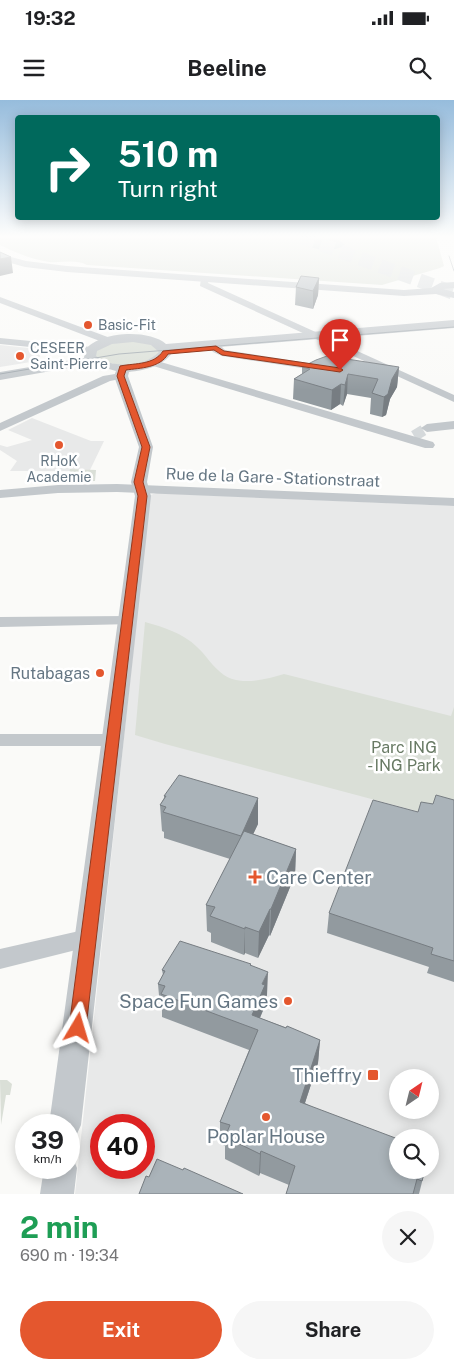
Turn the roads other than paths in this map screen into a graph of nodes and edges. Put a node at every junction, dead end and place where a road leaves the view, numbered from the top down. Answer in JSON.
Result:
{"nodes":[{"id":1,"x":212,"y":288,"type":"edge"},
{"id":2,"x":334,"y":288,"type":"edge"},
{"id":3,"x":453,"y":291,"type":"edge"},
{"id":4,"x":404,"y":293,"type":"junction"},
{"id":5,"x":0,"y":300,"type":"edge"},
{"id":6,"x":454,"y":324,"type":"edge"},
{"id":7,"x":454,"y":328,"type":"edge"},
{"id":8,"x":319,"y":337,"type":"junction"},
{"id":9,"x":0,"y":341,"type":"edge"},
{"id":10,"x":109,"y":341,"type":"junction"},
{"id":11,"x":214,"y":346,"type":"junction"},
{"id":12,"x":165,"y":350,"type":"junction"},
{"id":13,"x":91,"y":355,"type":"junction"},
{"id":14,"x":154,"y":363,"type":"junction"},
{"id":15,"x":340,"y":370,"type":"edge"},
{"id":16,"x":0,"y":371,"type":"edge"},
{"id":17,"x":122,"y":372,"type":"junction"},
{"id":18,"x":374,"y":375,"type":"edge"},
{"id":19,"x":401,"y":375,"type":"junction"},
{"id":20,"x":0,"y":376,"type":"edge"},
{"id":21,"x":454,"y":399,"type":"edge"},
{"id":22,"x":454,"y":425,"type":"edge"},
{"id":23,"x":0,"y":427,"type":"edge"},
{"id":24,"x":427,"y":428,"type":"tunnel mouth"},
{"id":25,"x":429,"y":445,"type":"dead end"},
{"id":26,"x":141,"y":489,"type":"junction"},
{"id":27,"x":0,"y":494,"type":"edge"},
{"id":28,"x":454,"y":502,"type":"edge"},
{"id":29,"x":127,"y":621,"type":"junction"},
{"id":30,"x":0,"y":622,"type":"edge"},
{"id":31,"x":0,"y":740,"type":"edge"},
{"id":32,"x":112,"y":740,"type":"junction"},
{"id":33,"x":88,"y":938,"type":"junction"},
{"id":34,"x":0,"y":959,"type":"edge"},
{"id":35,"x":66,"y":1114,"type":"edge"},
{"id":36,"x":59,"y":1179,"type":"edge"},
{"id":37,"x":57,"y":1194,"type":"edge"}],
"edges":[{"from":1,"to":8,"type":"street"},
{"from":2,"to":4,"type":"street"},
{"from":3,"to":4,"type":"street"},
{"from":3,"to":4,"type":"street"},
{"from":5,"to":10,"type":"street"},
{"from":6,"to":8,"type":"street"},
{"from":7,"to":8,"type":"street"},
{"from":8,"to":11,"type":"street"},
{"from":8,"to":19,"type":"street"},
{"from":9,"to":13,"type":"street"},
{"from":10,"to":12,"type":"street"},
{"from":10,"to":13,"type":"street"},
{"from":11,"to":12,"type":"street"},
{"from":11,"to":15,"type":"street"},
{"from":12,"to":14,"type":"street"},
{"from":13,"to":16,"type":"street"},
{"from":13,"to":17,"type":"street"},
{"from":13,"to":20,"type":"street"},
{"from":14,"to":17,"type":"street"},
{"from":14,"to":25,"type":"street"},
{"from":17,"to":23,"type":"street"},
{"from":17,"to":26,"type":"street"},
{"from":18,"to":19,"type":"street"},
{"from":19,"to":21,"type":"street"},
{"from":22,"to":24,"type":"street"},
{"from":26,"to":27,"type":"street","name":"Rue de la Gare - Stationstraat"},
{"from":26,"to":28,"type":"street","name":"Rue de la Gare - Stationstraat"},
{"from":26,"to":29,"type":"street"},
{"from":29,"to":30,"type":"street"},
{"from":29,"to":32,"type":"street"},
{"from":31,"to":32,"type":"street"},
{"from":32,"to":33,"type":"street"},
{"from":33,"to":34,"type":"street"},
{"from":33,"to":35,"type":"street"},
{"from":36,"to":37,"type":"street"}]}
